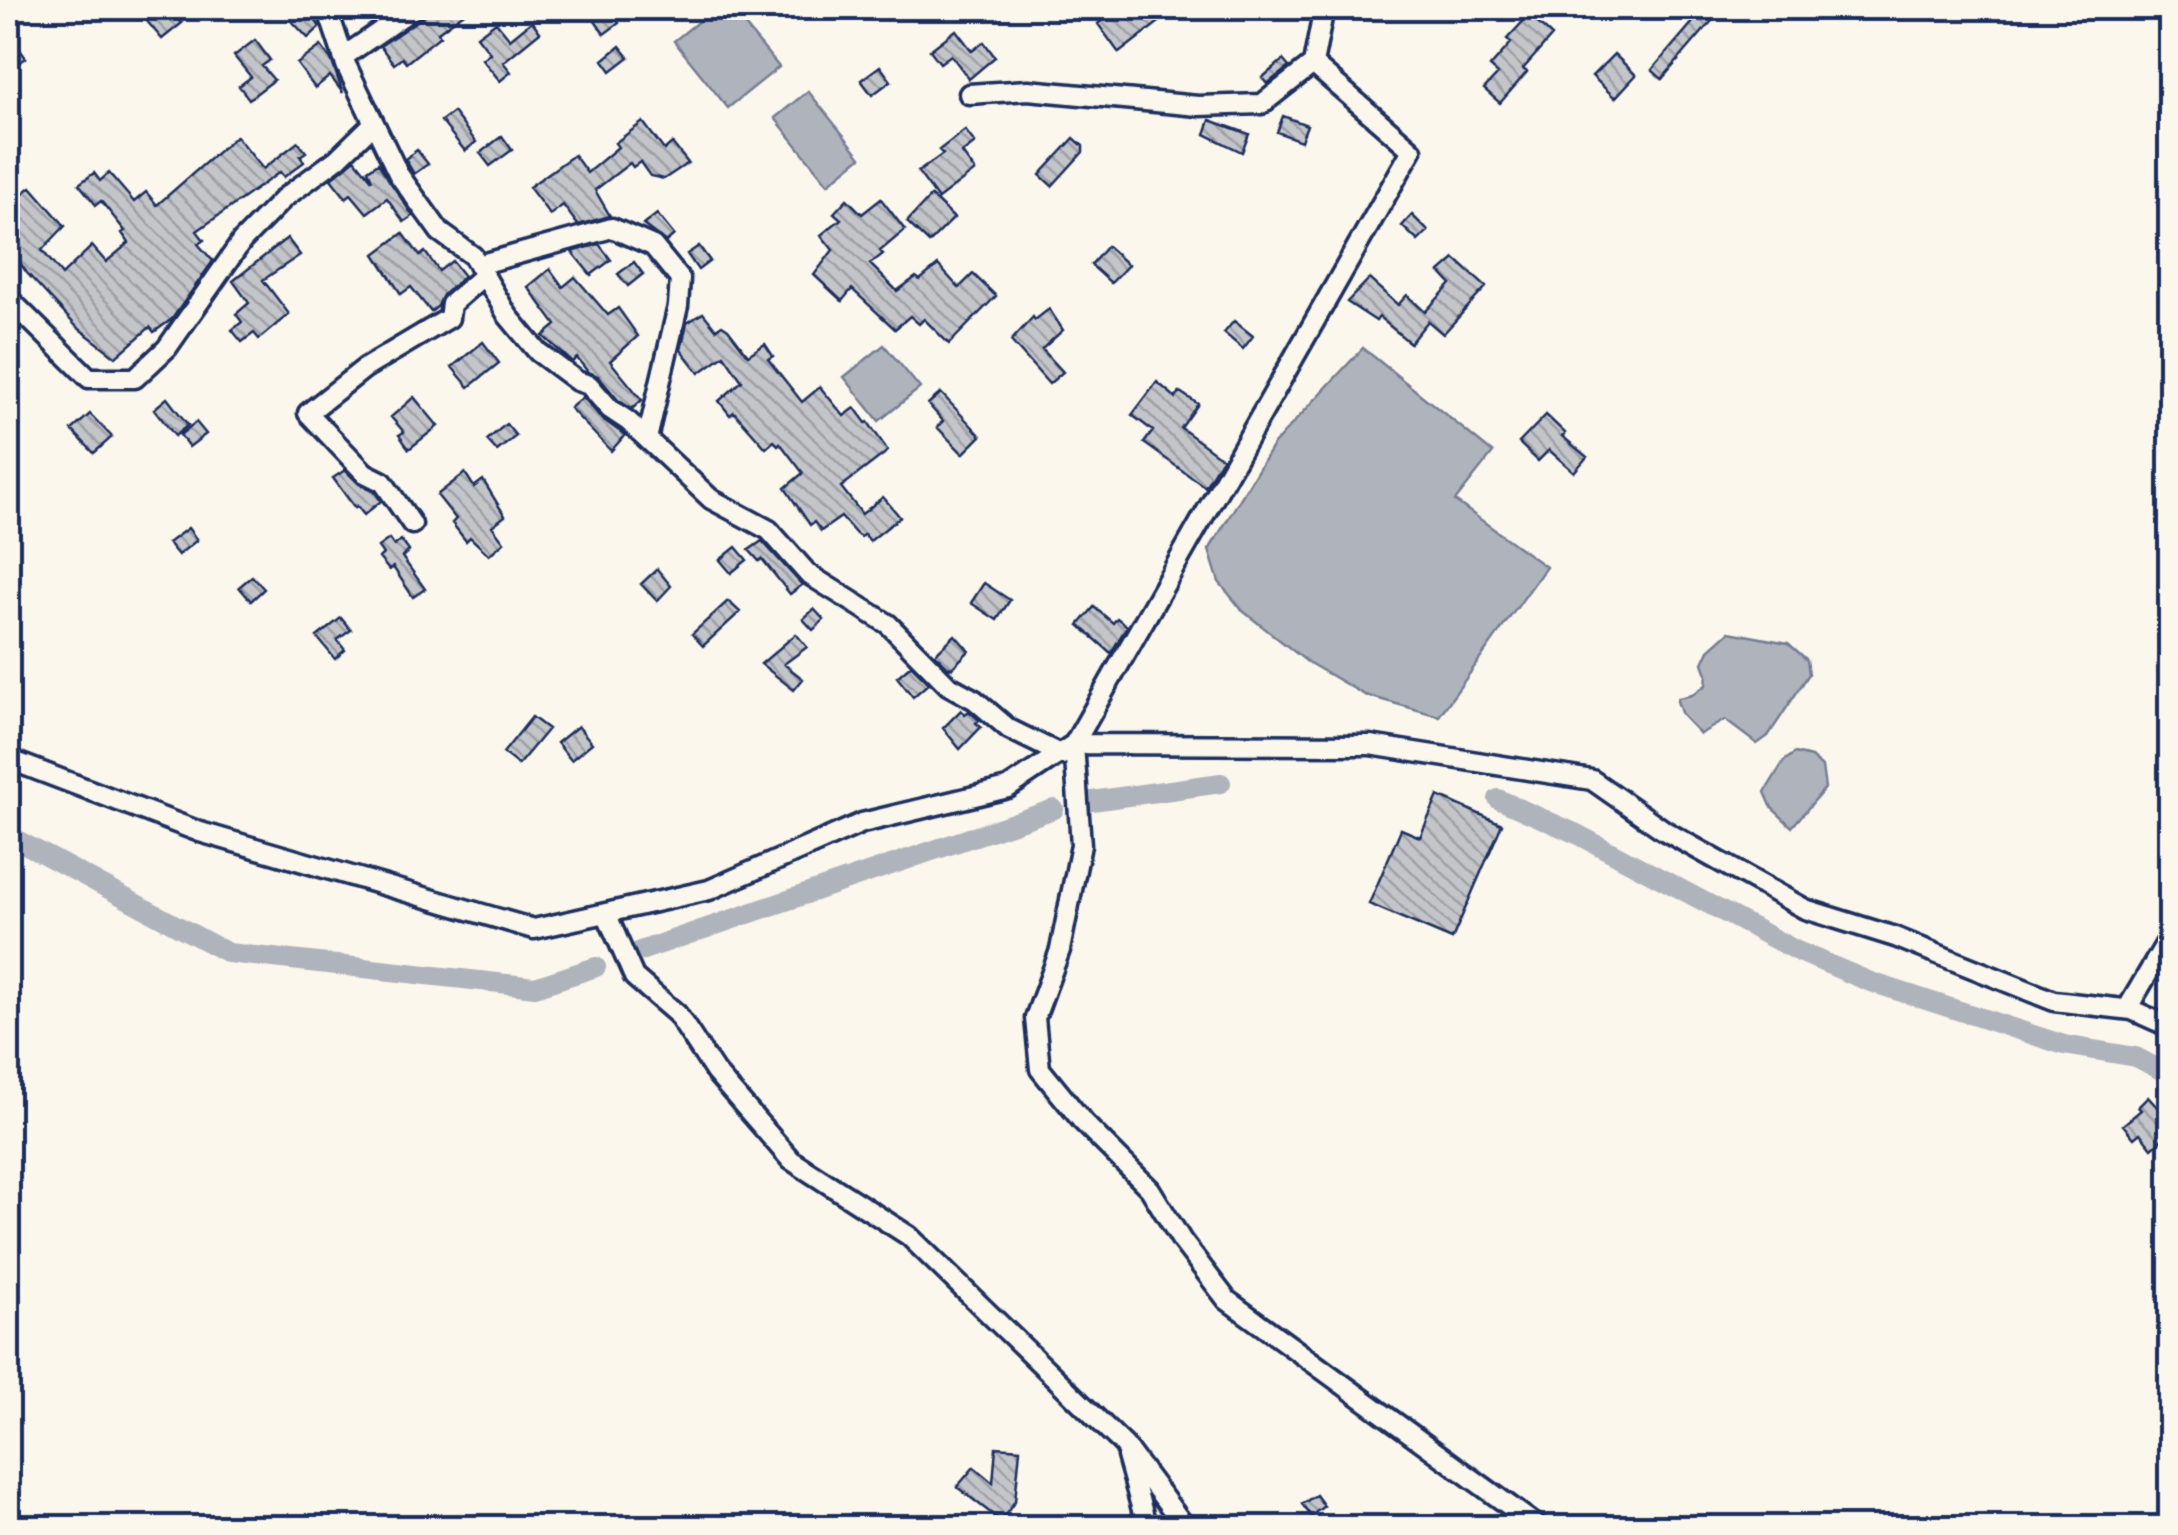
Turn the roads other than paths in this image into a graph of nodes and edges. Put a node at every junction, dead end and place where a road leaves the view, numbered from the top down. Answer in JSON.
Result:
{"nodes":[{"id":1,"x":327,"y":8,"type":"edge"},
{"id":2,"x":414,"y":8,"type":"edge"},
{"id":3,"x":1324,"y":8,"type":"edge"},
{"id":4,"x":343,"y":57,"type":"junction"},
{"id":5,"x":1314,"y":64,"type":"junction"},
{"id":6,"x":969,"y":94,"type":"dead end"},
{"id":7,"x":374,"y":123,"type":"junction"},
{"id":8,"x":481,"y":270,"type":"junction"},
{"id":9,"x":8,"y":298,"type":"edge"},
{"id":10,"x":647,"y":439,"type":"junction"},
{"id":11,"x":412,"y":524,"type":"dead end"},
{"id":12,"x":1068,"y":750,"type":"junction"},
{"id":13,"x":8,"y":758,"type":"edge"},
{"id":14,"x":606,"y":913,"type":"junction"},
{"id":15,"x":2170,"y":936,"type":"edge"},
{"id":16,"x":2127,"y":1009,"type":"junction"},
{"id":17,"x":2170,"y":1028,"type":"edge"},
{"id":18,"x":1124,"y":1445,"type":"junction"},
{"id":19,"x":1148,"y":1528,"type":"edge"},
{"id":20,"x":1186,"y":1528,"type":"edge"},
{"id":21,"x":1540,"y":1528,"type":"edge"}],
"edges":[{"from":1,"to":4,"type":"street"},
{"from":2,"to":4,"type":"street"},
{"from":3,"to":5,"type":"street"},
{"from":4,"to":7,"type":"street"},
{"from":5,"to":6,"type":"street"},
{"from":5,"to":12,"type":"street"},
{"from":7,"to":8,"type":"street"},
{"from":7,"to":9,"type":"street"},
{"from":8,"to":10,"type":"street"},
{"from":8,"to":10,"type":"street"},
{"from":8,"to":11,"type":"street"},
{"from":10,"to":12,"type":"street"},
{"from":12,"to":14,"type":"street"},
{"from":12,"to":16,"type":"street"},
{"from":12,"to":21,"type":"street"},
{"from":13,"to":14,"type":"street"},
{"from":14,"to":18,"type":"street"},
{"from":15,"to":16,"type":"street"},
{"from":16,"to":17,"type":"street"},
{"from":18,"to":19,"type":"street"},
{"from":18,"to":20,"type":"street"}]}
